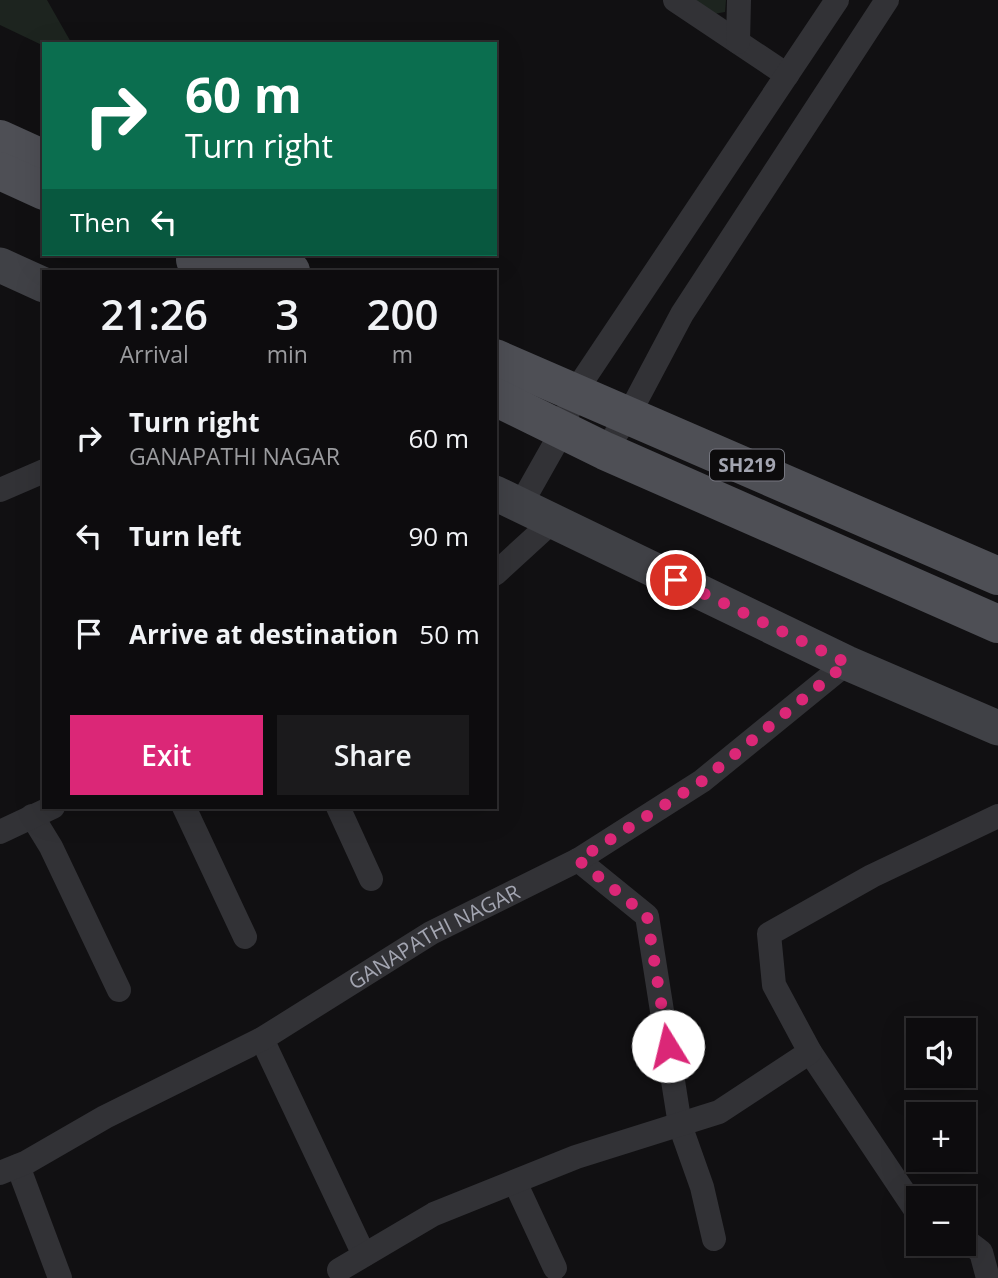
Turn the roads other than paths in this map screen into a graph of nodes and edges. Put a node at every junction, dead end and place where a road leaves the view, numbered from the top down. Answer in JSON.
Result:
{"nodes":[{"id":1,"x":675,"y":0,"type":"edge"},
{"id":2,"x":739,"y":0,"type":"edge"},
{"id":3,"x":837,"y":0,"type":"edge"},
{"id":4,"x":887,"y":0,"type":"edge"},
{"id":5,"x":738,"y":42,"type":"junction"},
{"id":6,"x":787,"y":75,"type":"junction"},
{"id":7,"x":0,"y":138,"type":"edge"},
{"id":8,"x":42,"y":158,"type":"edge"},
{"id":9,"x":0,"y":171,"type":"edge"},
{"id":10,"x":42,"y":190,"type":"edge"},
{"id":11,"x":255,"y":256,"type":"edge"},
{"id":12,"x":0,"y":265,"type":"edge"},
{"id":13,"x":289,"y":270,"type":"edge"},
{"id":14,"x":42,"y":284,"type":"edge"},
{"id":15,"x":497,"y":359,"type":"edge"},
{"id":16,"x":575,"y":392,"type":"junction"},
{"id":17,"x":497,"y":398,"type":"edge"},
{"id":18,"x":629,"y":414,"type":"junction"},
{"id":19,"x":562,"y":428,"type":"junction"},
{"id":20,"x":605,"y":451,"type":"junction"},
{"id":21,"x":42,"y":472,"type":"edge"},
{"id":22,"x":0,"y":490,"type":"edge"},
{"id":23,"x":508,"y":499,"type":"edge"},
{"id":24,"x":554,"y":520,"type":"junction"},
{"id":25,"x":497,"y":573,"type":"edge"},
{"id":26,"x":998,"y":576,"type":"edge"},
{"id":27,"x":998,"y":624,"type":"edge"},
{"id":28,"x":847,"y":663,"type":"junction"},
{"id":29,"x":998,"y":728,"type":"edge"},
{"id":30,"x":185,"y":809,"type":"edge"},
{"id":31,"x":339,"y":809,"type":"edge"},
{"id":32,"x":42,"y":811,"type":"edge"},
{"id":33,"x":998,"y":816,"type":"edge"},
{"id":34,"x":0,"y":832,"type":"edge"},
{"id":35,"x":578,"y":860,"type":"junction"},
{"id":36,"x":371,"y":879,"type":"dead end"},
{"id":37,"x":244,"y":937,"type":"dead end"},
{"id":38,"x":119,"y":990,"type":"dead end"},
{"id":39,"x":262,"y":1039,"type":"junction"},
{"id":40,"x":810,"y":1052,"type":"junction"},
{"id":41,"x":680,"y":1125,"type":"junction"},
{"id":42,"x":9,"y":1170,"type":"edge"},
{"id":43,"x":515,"y":1182,"type":"junction"},
{"id":44,"x":906,"y":1195,"type":"edge"},
{"id":45,"x":714,"y":1239,"type":"dead end"},
{"id":46,"x":976,"y":1248,"type":"edge"},
{"id":47,"x":364,"y":1255,"type":"junction"},
{"id":48,"x":555,"y":1268,"type":"dead end"},
{"id":49,"x":339,"y":1270,"type":"dead end"},
{"id":50,"x":60,"y":1278,"type":"edge"},
{"id":51,"x":988,"y":1278,"type":"edge"}],
"edges":[{"from":1,"to":5,"type":"street"},
{"from":2,"to":5,"type":"street"},
{"from":3,"to":6,"type":"street"},
{"from":4,"to":18,"type":"street"},
{"from":5,"to":6,"type":"street"},
{"from":6,"to":16,"type":"street"},
{"from":7,"to":8,"type":"main road"},
{"from":9,"to":10,"type":"main road"},
{"from":11,"to":13,"type":"main road"},
{"from":12,"to":14,"type":"main road"},
{"from":15,"to":16,"type":"main road","number":"SH219"},
{"from":16,"to":18,"type":"main road","number":"SH219"},
{"from":16,"to":19,"type":"street"},
{"from":17,"to":19,"type":"main road"},
{"from":18,"to":20,"type":"street"},
{"from":18,"to":26,"type":"main road","number":"SH219"},
{"from":19,"to":20,"type":"main road"},
{"from":19,"to":23,"type":"street"},
{"from":20,"to":27,"type":"main road"},
{"from":21,"to":22,"type":"street"},
{"from":23,"to":24,"type":"main road"},
{"from":24,"to":25,"type":"street"},
{"from":24,"to":28,"type":"main road"},
{"from":28,"to":29,"type":"main road"},
{"from":28,"to":35,"type":"street","name":"GANAPATHI NAGAR"},
{"from":30,"to":37,"type":"street"},
{"from":31,"to":36,"type":"street"},
{"from":32,"to":34,"type":"street"},
{"from":32,"to":38,"type":"street"},
{"from":33,"to":40,"type":"street"},
{"from":35,"to":39,"type":"street","name":"GANAPATHI NAGAR"},
{"from":35,"to":41,"type":"street"},
{"from":39,"to":42,"type":"street","name":"GANAPATHI NAGAR"},
{"from":39,"to":47,"type":"street"},
{"from":40,"to":41,"type":"street"},
{"from":40,"to":44,"type":"street"},
{"from":41,"to":43,"type":"street"},
{"from":41,"to":45,"type":"street"},
{"from":42,"to":50,"type":"street"},
{"from":43,"to":47,"type":"street"},
{"from":43,"to":48,"type":"street"},
{"from":46,"to":51,"type":"street"},
{"from":47,"to":49,"type":"street"}]}
